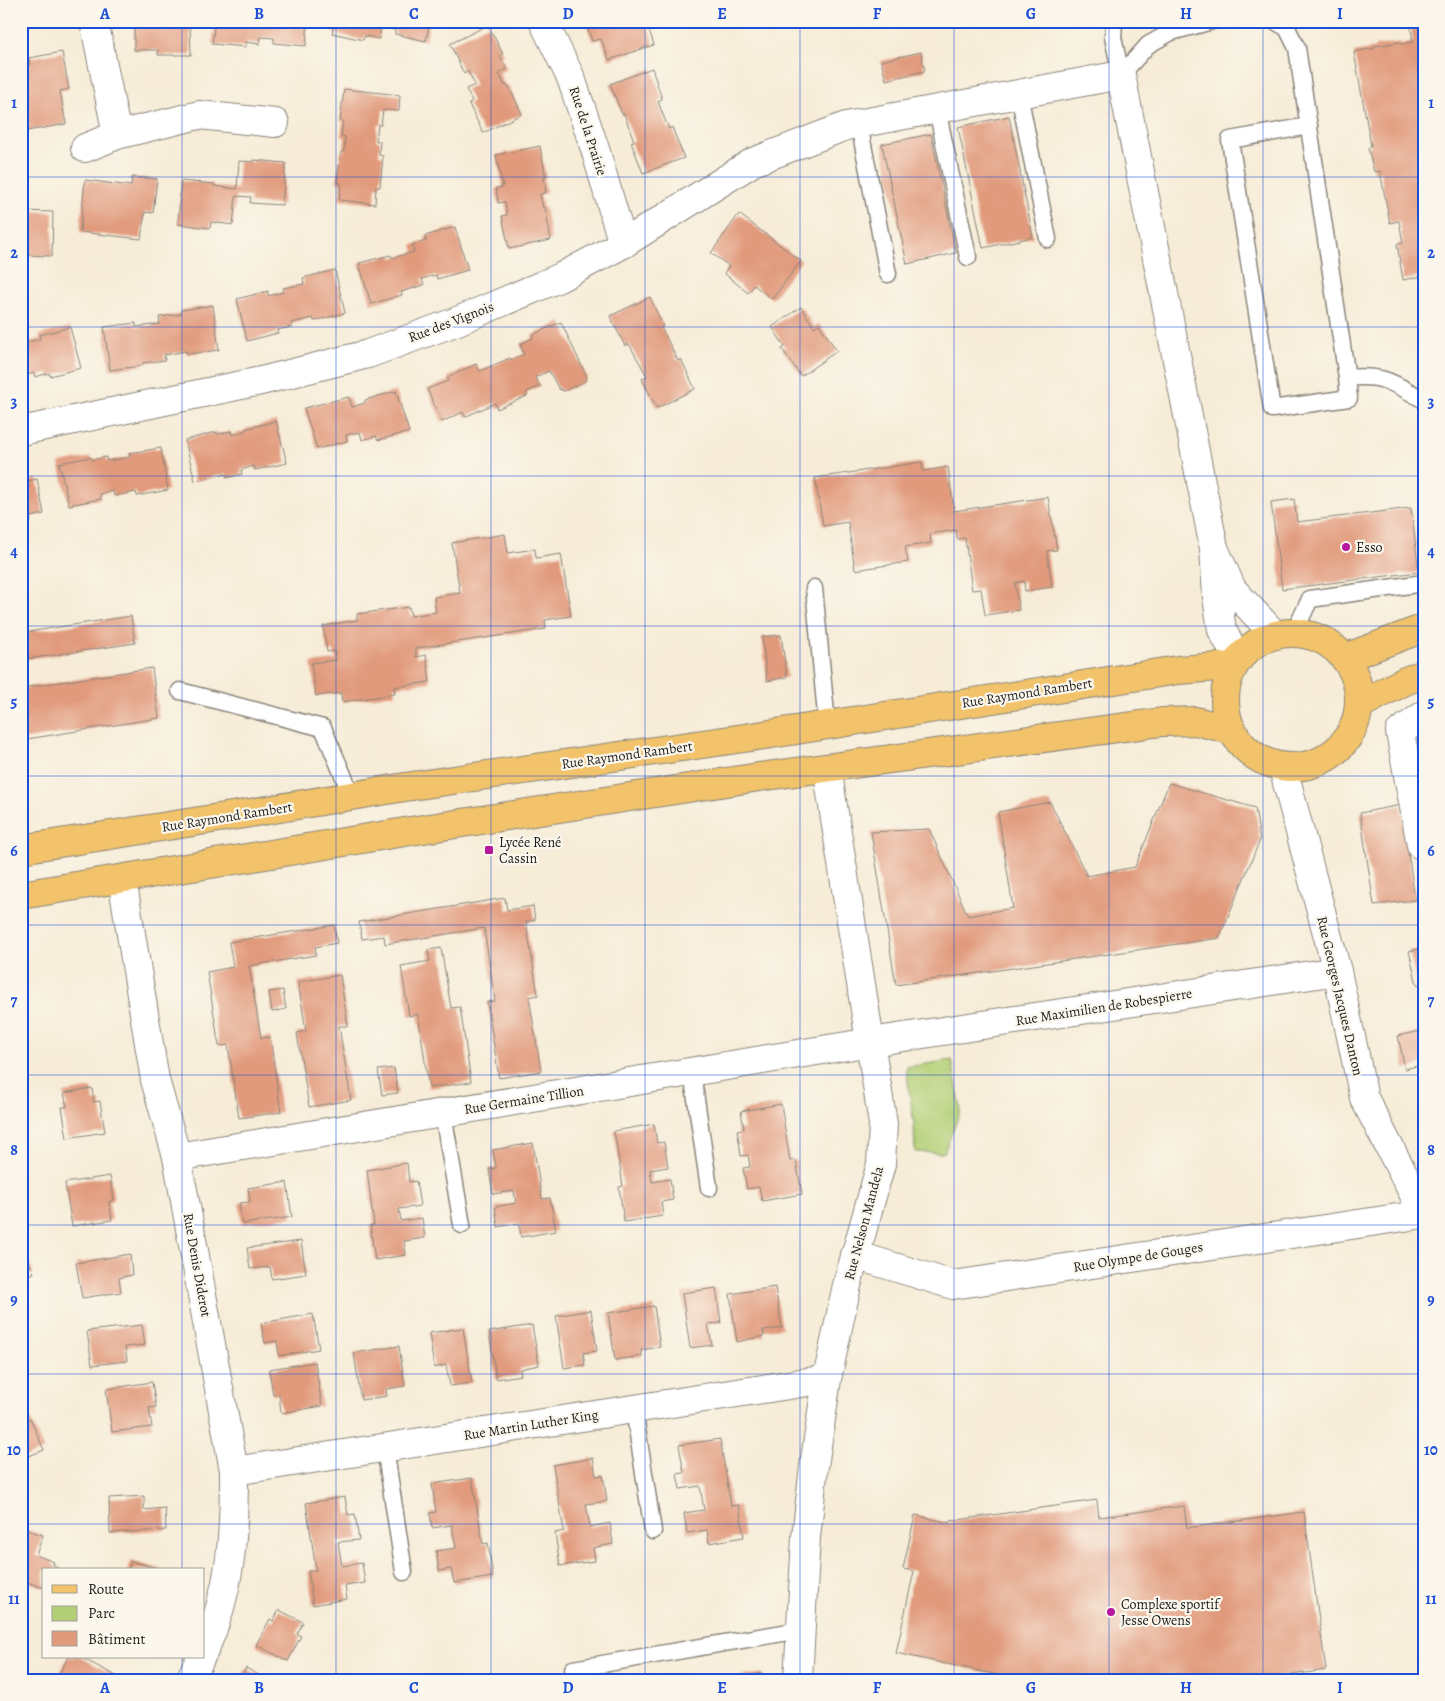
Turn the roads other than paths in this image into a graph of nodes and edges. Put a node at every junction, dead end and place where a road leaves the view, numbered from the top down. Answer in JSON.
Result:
{"nodes":[{"id":1,"x":94,"y":21,"type":"edge"},
{"id":2,"x":543,"y":21,"type":"edge"},
{"id":3,"x":1114,"y":21,"type":"edge"},
{"id":4,"x":1212,"y":21,"type":"edge"},
{"id":5,"x":1275,"y":21,"type":"edge"},
{"id":6,"x":1121,"y":75,"type":"junction"},
{"id":7,"x":1019,"y":94,"type":"junction"},
{"id":8,"x":937,"y":109,"type":"junction"},
{"id":9,"x":275,"y":123,"type":"dead end"},
{"id":10,"x":853,"y":125,"type":"junction"},
{"id":11,"x":1309,"y":126,"type":"junction"},
{"id":12,"x":117,"y":135,"type":"junction"},
{"id":13,"x":85,"y":148,"type":"dead end"},
{"id":14,"x":1048,"y":239,"type":"dead end"},
{"id":15,"x":623,"y":244,"type":"junction"},
{"id":16,"x":968,"y":257,"type":"dead end"},
{"id":17,"x":888,"y":274,"type":"dead end"},
{"id":18,"x":1347,"y":378,"type":"junction"},
{"id":19,"x":1424,"y":400,"type":"edge"},
{"id":20,"x":21,"y":431,"type":"edge"},
{"id":21,"x":1214,"y":548,"type":"junction"},
{"id":22,"x":1424,"y":583,"type":"edge"},
{"id":23,"x":814,"y":588,"type":"dead end"},
{"id":24,"x":1424,"y":628,"type":"edge"},
{"id":25,"x":1285,"y":634,"type":"junction"},
{"id":26,"x":1345,"y":658,"type":"junction"},
{"id":27,"x":1236,"y":662,"type":"junction"},
{"id":28,"x":1424,"y":674,"type":"edge"},
{"id":29,"x":180,"y":691,"type":"dead end"},
{"id":30,"x":1359,"y":705,"type":"junction"},
{"id":31,"x":1424,"y":715,"type":"edge"},
{"id":32,"x":827,"y":725,"type":"junction"},
{"id":33,"x":1231,"y":730,"type":"junction"},
{"id":34,"x":827,"y":768,"type":"junction"},
{"id":35,"x":1283,"y":768,"type":"junction"},
{"id":36,"x":352,"y":796,"type":"junction"},
{"id":37,"x":1421,"y":846,"type":"dead end"},
{"id":38,"x":21,"y":849,"type":"edge"},
{"id":39,"x":122,"y":879,"type":"junction"},
{"id":40,"x":21,"y":894,"type":"edge"},
{"id":41,"x":1337,"y":971,"type":"junction"},
{"id":42,"x":871,"y":1042,"type":"junction"},
{"id":43,"x":692,"y":1072,"type":"junction"},
{"id":44,"x":443,"y":1113,"type":"junction"},
{"id":45,"x":177,"y":1157,"type":"junction"},
{"id":46,"x":709,"y":1188,"type":"dead end"},
{"id":47,"x":1424,"y":1214,"type":"edge"},
{"id":48,"x":462,"y":1225,"type":"dead end"},
{"id":49,"x":855,"y":1255,"type":"junction"},
{"id":50,"x":827,"y":1380,"type":"junction"},
{"id":51,"x":634,"y":1409,"type":"junction"},
{"id":52,"x":385,"y":1448,"type":"junction"},
{"id":53,"x":234,"y":1471,"type":"junction"},
{"id":54,"x":652,"y":1531,"type":"dead end"},
{"id":55,"x":404,"y":1572,"type":"dead end"},
{"id":56,"x":800,"y":1630,"type":"junction"},
{"id":57,"x":205,"y":1649,"type":"edge"},
{"id":58,"x":201,"y":1658,"type":"edge"},
{"id":59,"x":573,"y":1669,"type":"dead end"},
{"id":60,"x":190,"y":1680,"type":"edge"},
{"id":61,"x":798,"y":1680,"type":"edge"}],
"edges":[{"from":1,"to":12,"type":"street"},
{"from":2,"to":15,"type":"street","name":"Rue de la Prairie"},
{"from":3,"to":6,"type":"lane"},
{"from":4,"to":6,"type":"lane"},
{"from":5,"to":11,"type":"lane"},
{"from":6,"to":7,"type":"street","name":"Rue des Vignois"},
{"from":6,"to":21,"type":"street"},
{"from":7,"to":8,"type":"street","name":"Rue des Vignois"},
{"from":7,"to":14,"type":"lane"},
{"from":8,"to":10,"type":"street","name":"Rue des Vignois"},
{"from":8,"to":16,"type":"lane"},
{"from":9,"to":12,"type":"street"},
{"from":10,"to":15,"type":"street","name":"Rue des Vignois"},
{"from":10,"to":17,"type":"lane"},
{"from":11,"to":18,"type":"lane"},
{"from":11,"to":18,"type":"lane"},
{"from":12,"to":13,"type":"street"},
{"from":15,"to":20,"type":"street","name":"Rue des Vignois"},
{"from":18,"to":19,"type":"lane"},
{"from":21,"to":25,"type":"street"},
{"from":21,"to":27,"type":"street"},
{"from":22,"to":25,"type":"lane"},
{"from":23,"to":32,"type":"lane"},
{"from":24,"to":26,"type":"main road"},
{"from":25,"to":26,"type":"main road"},
{"from":25,"to":27,"type":"main road"},
{"from":26,"to":30,"type":"main road"},
{"from":27,"to":32,"type":"main road","name":"Rue Raymond Rambert"},
{"from":27,"to":33,"type":"main road"},
{"from":28,"to":30,"type":"main road"},
{"from":29,"to":36,"type":"lane"},
{"from":30,"to":35,"type":"main road"},
{"from":31,"to":37,"type":"street"},
{"from":32,"to":36,"type":"main road","name":"Rue Raymond Rambert"},
{"from":33,"to":34,"type":"main road"},
{"from":33,"to":35,"type":"main road"},
{"from":34,"to":39,"type":"main road"},
{"from":34,"to":42,"type":"street","name":"Rue Nelson Mandela"},
{"from":35,"to":41,"type":"street","name":"Rue Georges Jacques Danton"},
{"from":36,"to":38,"type":"main road","name":"Rue Raymond Rambert"},
{"from":39,"to":40,"type":"main road"},
{"from":39,"to":45,"type":"street","name":"Rue Denis Diderot"},
{"from":41,"to":42,"type":"street","name":"Rue Maximilien de Robespierre"},
{"from":41,"to":47,"type":"street","name":"Rue Georges Jacques Danton"},
{"from":42,"to":43,"type":"street","name":"Rue Germaine Tillion"},
{"from":42,"to":49,"type":"street","name":"Rue Nelson Mandela"},
{"from":43,"to":44,"type":"street","name":"Rue Germaine Tillion"},
{"from":43,"to":46,"type":"lane"},
{"from":44,"to":45,"type":"street","name":"Rue Germaine Tillion"},
{"from":44,"to":48,"type":"lane"},
{"from":45,"to":53,"type":"street","name":"Rue Denis Diderot"},
{"from":47,"to":49,"type":"street","name":"Rue Olympe de Gouges"},
{"from":49,"to":50,"type":"street","name":"Rue Nelson Mandela"},
{"from":50,"to":51,"type":"street","name":"Rue Martin Luther King"},
{"from":50,"to":56,"type":"street","name":"Rue Nelson Mandela"},
{"from":51,"to":52,"type":"street","name":"Rue Martin Luther King"},
{"from":51,"to":54,"type":"lane"},
{"from":52,"to":53,"type":"street","name":"Rue Martin Luther King"},
{"from":52,"to":55,"type":"lane"},
{"from":53,"to":57,"type":"street","name":"Rue Denis Diderot"},
{"from":56,"to":59,"type":"lane"},
{"from":56,"to":61,"type":"street","name":"Rue Nelson Mandela"},
{"from":58,"to":60,"type":"street"}]}
